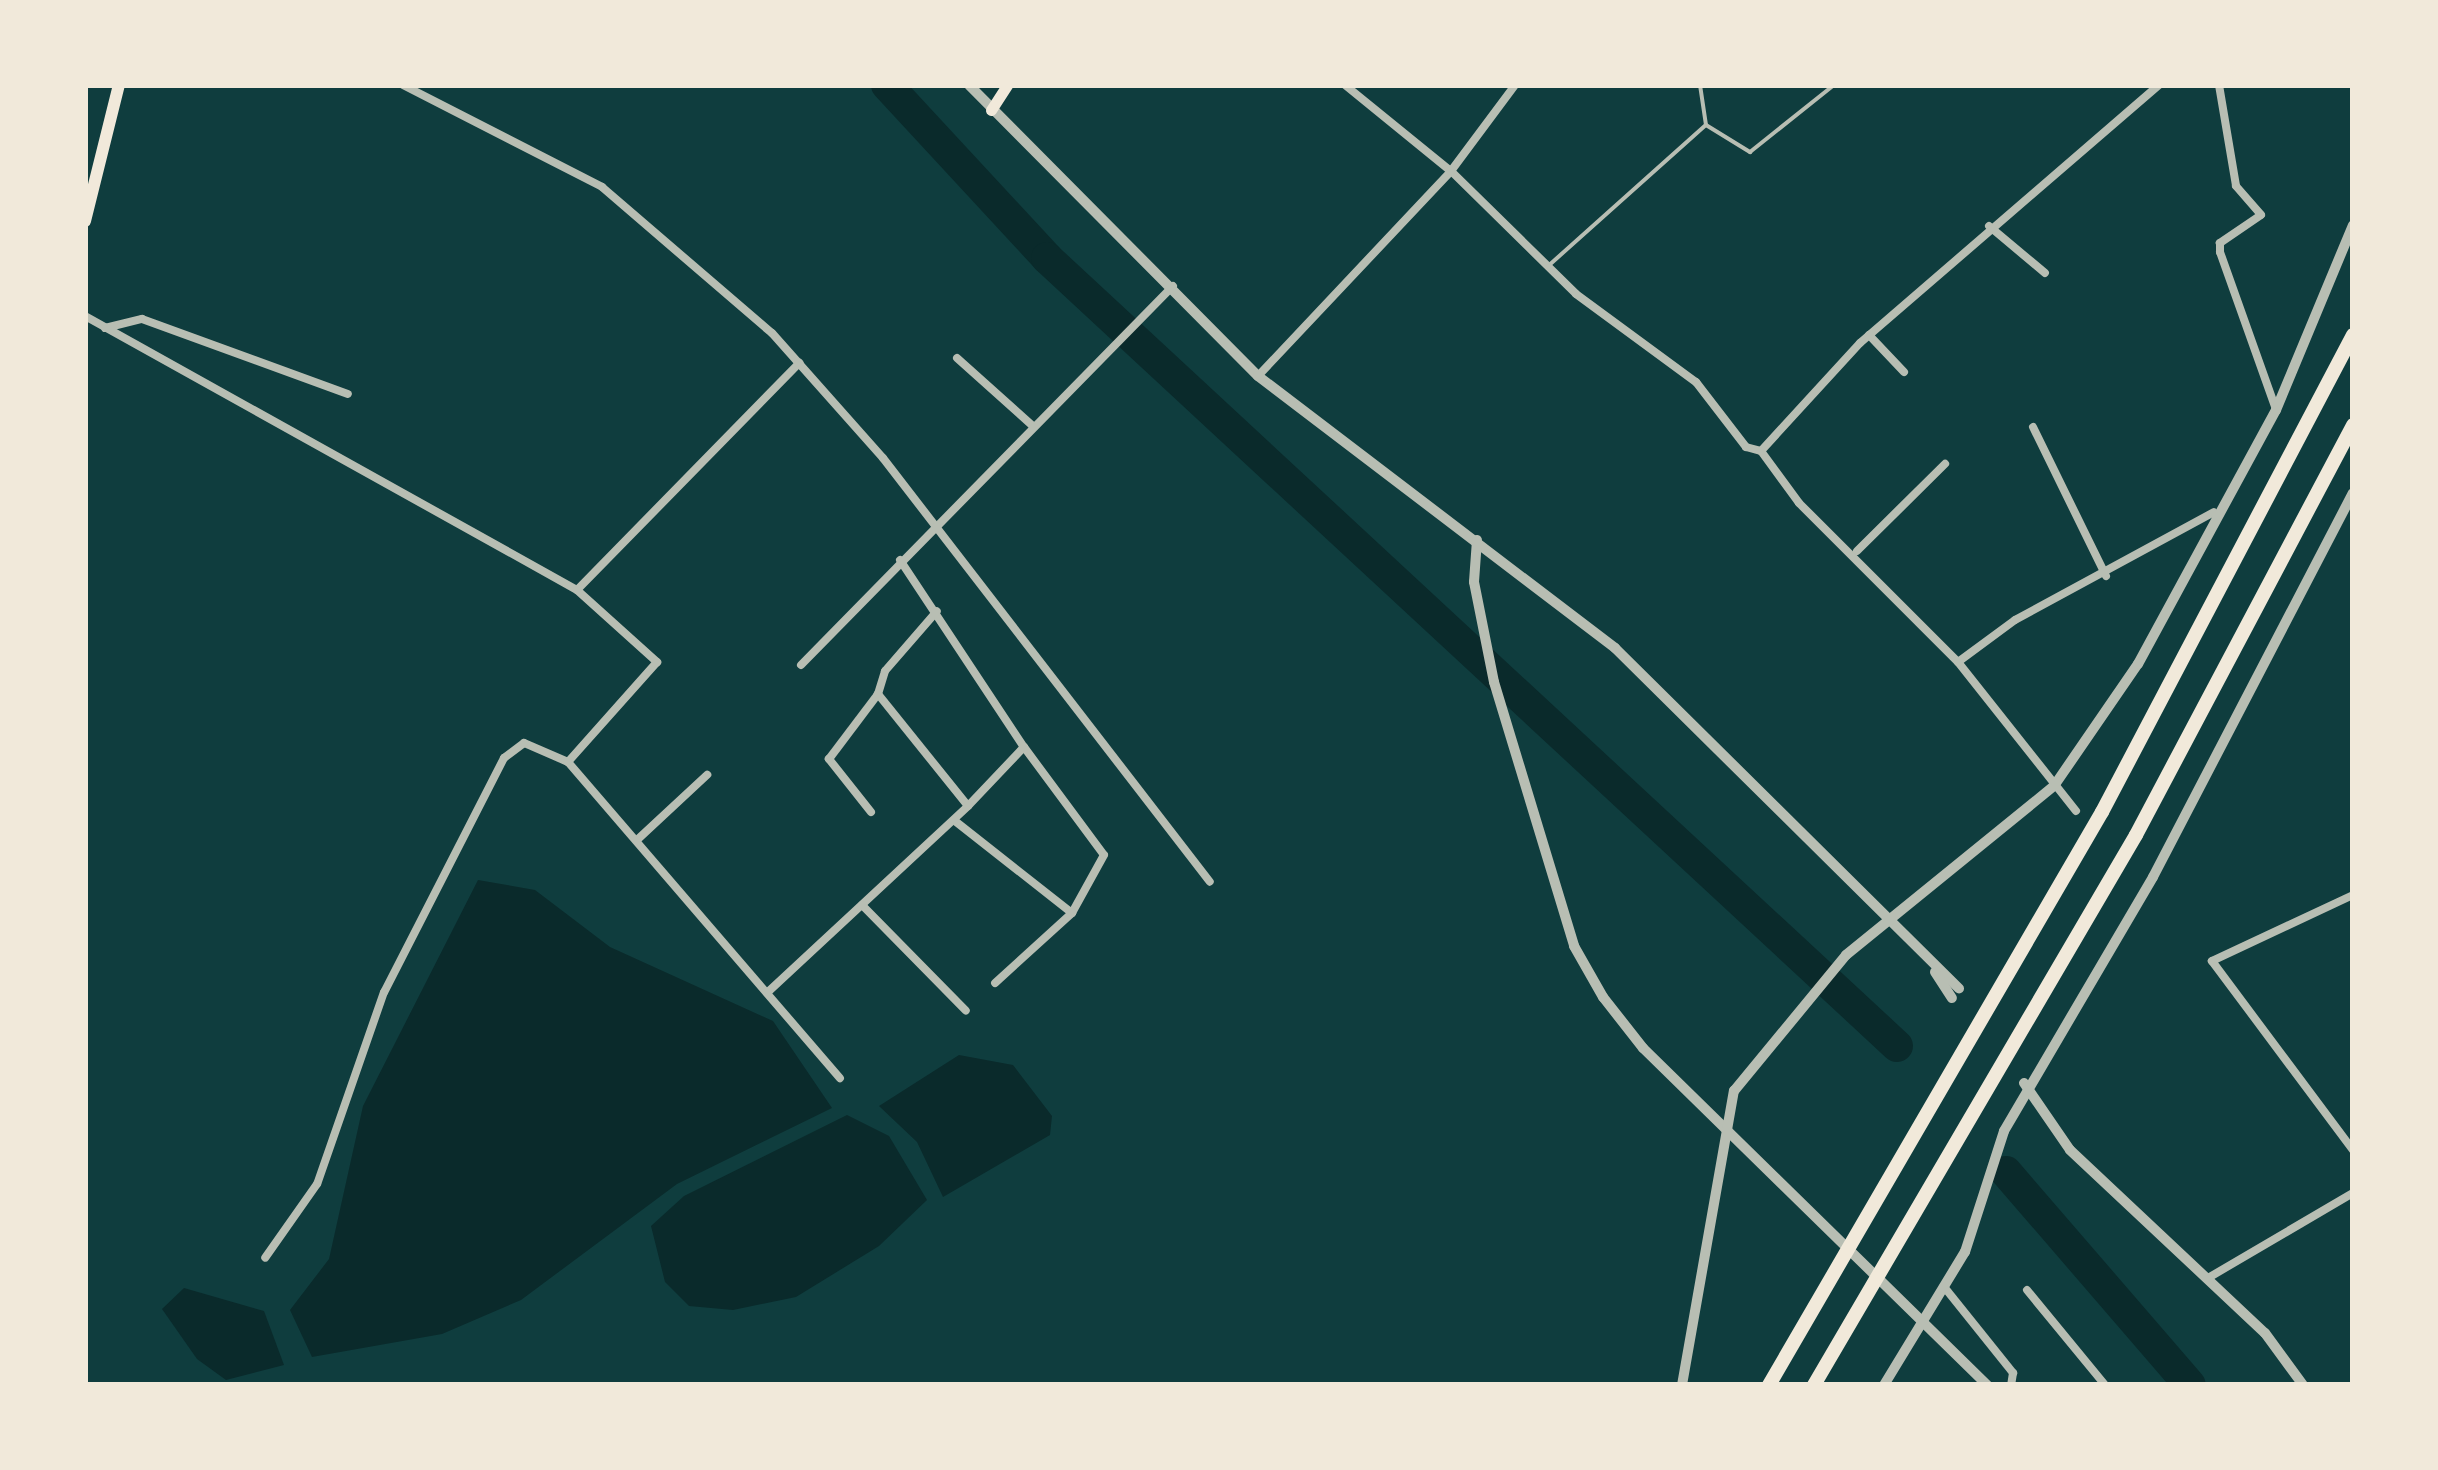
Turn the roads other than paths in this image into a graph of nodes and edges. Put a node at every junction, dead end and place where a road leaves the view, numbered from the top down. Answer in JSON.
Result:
{"nodes":[{"id":1,"x":119,"y":85,"type":"edge"},
{"id":2,"x":403,"y":85,"type":"edge"},
{"id":3,"x":969,"y":85,"type":"edge"},
{"id":4,"x":1006,"y":85,"type":"edge"},
{"id":5,"x":1345,"y":85,"type":"edge"},
{"id":6,"x":1515,"y":85,"type":"edge"},
{"id":7,"x":1700,"y":85,"type":"edge"},
{"id":8,"x":1834,"y":85,"type":"edge"},
{"id":9,"x":2159,"y":85,"type":"edge"},
{"id":10,"x":2219,"y":85,"type":"edge"},
{"id":11,"x":991,"y":110,"type":"junction"},
{"id":12,"x":1706,"y":125,"type":"junction"},
{"id":13,"x":1451,"y":171,"type":"junction"},
{"id":14,"x":85,"y":221,"type":"edge"},
{"id":15,"x":2353,"y":225,"type":"edge"},
{"id":16,"x":1989,"y":226,"type":"junction"},
{"id":17,"x":1547,"y":267,"type":"junction"},
{"id":18,"x":2045,"y":274,"type":"dead end"},
{"id":19,"x":1173,"y":286,"type":"junction"},
{"id":20,"x":85,"y":316,"type":"edge"},
{"id":21,"x":105,"y":328,"type":"junction"},
{"id":22,"x":1870,"y":335,"type":"junction"},
{"id":23,"x":2353,"y":336,"type":"edge"},
{"id":24,"x":957,"y":358,"type":"dead end"},
{"id":25,"x":799,"y":363,"type":"junction"},
{"id":26,"x":1904,"y":372,"type":"dead end"},
{"id":27,"x":1258,"y":376,"type":"junction"},
{"id":28,"x":348,"y":394,"type":"dead end"},
{"id":29,"x":2276,"y":410,"type":"junction"},
{"id":30,"x":2353,"y":425,"type":"edge"},
{"id":31,"x":1034,"y":427,"type":"junction"},
{"id":32,"x":2033,"y":427,"type":"dead end"},
{"id":33,"x":1761,"y":451,"type":"junction"},
{"id":34,"x":1945,"y":464,"type":"dead end"},
{"id":35,"x":2353,"y":493,"type":"edge"},
{"id":36,"x":2214,"y":512,"type":"junction"},
{"id":37,"x":933,"y":524,"type":"junction"},
{"id":38,"x":1477,"y":540,"type":"junction"},
{"id":39,"x":1857,"y":551,"type":"junction"},
{"id":40,"x":900,"y":560,"type":"junction"},
{"id":41,"x":2106,"y":576,"type":"junction"},
{"id":42,"x":577,"y":590,"type":"junction"},
{"id":43,"x":937,"y":611,"type":"junction"},
{"id":44,"x":1958,"y":662,"type":"junction"},
{"id":45,"x":801,"y":665,"type":"dead end"},
{"id":46,"x":878,"y":694,"type":"junction"},
{"id":47,"x":1024,"y":747,"type":"junction"},
{"id":48,"x":568,"y":762,"type":"junction"},
{"id":49,"x":707,"y":775,"type":"dead end"},
{"id":50,"x":2054,"y":786,"type":"junction"},
{"id":51,"x":968,"y":806,"type":"junction"},
{"id":52,"x":2076,"y":811,"type":"dead end"},
{"id":53,"x":871,"y":812,"type":"dead end"},
{"id":54,"x":954,"y":820,"type":"junction"},
{"id":55,"x":636,"y":840,"type":"junction"},
{"id":56,"x":1210,"y":882,"type":"dead end"},
{"id":57,"x":2353,"y":896,"type":"edge"},
{"id":58,"x":862,"y":906,"type":"junction"},
{"id":59,"x":1072,"y":913,"type":"junction"},
{"id":60,"x":1888,"y":919,"type":"junction"},
{"id":61,"x":995,"y":983,"type":"dead end"},
{"id":62,"x":769,"y":991,"type":"junction"},
{"id":63,"x":1956,"y":993,"type":"dead end"},
{"id":64,"x":966,"y":1011,"type":"dead end"},
{"id":65,"x":840,"y":1078,"type":"dead end"},
{"id":66,"x":2027,"y":1078,"type":"dead end"},
{"id":67,"x":2032,"y":1092,"type":"junction"},
{"id":68,"x":2353,"y":1150,"type":"edge"},
{"id":69,"x":2353,"y":1193,"type":"edge"},
{"id":70,"x":264,"y":1258,"type":"dead end"},
{"id":71,"x":2208,"y":1278,"type":"junction"},
{"id":72,"x":1945,"y":1288,"type":"junction"},
{"id":73,"x":2026,"y":1290,"type":"dead end"},
{"id":74,"x":1682,"y":1385,"type":"edge"},
{"id":75,"x":1769,"y":1385,"type":"edge"},
{"id":76,"x":1814,"y":1385,"type":"edge"},
{"id":77,"x":1884,"y":1385,"type":"edge"},
{"id":78,"x":1987,"y":1385,"type":"edge"},
{"id":79,"x":2011,"y":1385,"type":"edge"},
{"id":80,"x":2106,"y":1385,"type":"edge"},
{"id":81,"x":2303,"y":1385,"type":"edge"}],
"edges":[{"from":1,"to":14,"type":"highway"},
{"from":2,"to":25,"type":"street"},
{"from":3,"to":11,"type":"street"},
{"from":4,"to":11,"type":"main road"},
{"from":5,"to":13,"type":"street"},
{"from":6,"to":13,"type":"street"},
{"from":7,"to":12,"type":"lane"},
{"from":8,"to":12,"type":"lane"},
{"from":9,"to":16,"type":"street"},
{"from":10,"to":29,"type":"street"},
{"from":11,"to":19,"type":"street"},
{"from":12,"to":17,"type":"lane"},
{"from":13,"to":17,"type":"street"},
{"from":13,"to":27,"type":"street"},
{"from":15,"to":29,"type":"street"},
{"from":16,"to":18,"type":"street"},
{"from":16,"to":22,"type":"street"},
{"from":17,"to":33,"type":"street"},
{"from":19,"to":27,"type":"street"},
{"from":19,"to":31,"type":"street"},
{"from":20,"to":21,"type":"street"},
{"from":21,"to":28,"type":"street"},
{"from":21,"to":42,"type":"street"},
{"from":22,"to":26,"type":"street"},
{"from":22,"to":33,"type":"street"},
{"from":23,"to":75,"type":"highway"},
{"from":24,"to":31,"type":"street"},
{"from":25,"to":37,"type":"street"},
{"from":25,"to":42,"type":"street"},
{"from":27,"to":38,"type":"street"},
{"from":29,"to":36,"type":"street"},
{"from":30,"to":76,"type":"highway"},
{"from":31,"to":37,"type":"street"},
{"from":32,"to":41,"type":"street"},
{"from":33,"to":39,"type":"street"},
{"from":34,"to":39,"type":"street"},
{"from":35,"to":67,"type":"street"},
{"from":36,"to":41,"type":"street"},
{"from":36,"to":50,"type":"street"},
{"from":37,"to":40,"type":"street"},
{"from":37,"to":56,"type":"street"},
{"from":38,"to":60,"type":"street"},
{"from":38,"to":78,"type":"street"},
{"from":39,"to":44,"type":"street"},
{"from":40,"to":43,"type":"street"},
{"from":40,"to":45,"type":"street"},
{"from":41,"to":44,"type":"street"},
{"from":42,"to":48,"type":"street"},
{"from":43,"to":46,"type":"street"},
{"from":43,"to":47,"type":"street"},
{"from":44,"to":50,"type":"street"},
{"from":46,"to":51,"type":"street"},
{"from":46,"to":53,"type":"street"},
{"from":47,"to":51,"type":"street"},
{"from":47,"to":59,"type":"street"},
{"from":48,"to":55,"type":"street"},
{"from":48,"to":70,"type":"street"},
{"from":49,"to":55,"type":"street"},
{"from":50,"to":52,"type":"street"},
{"from":50,"to":60,"type":"street"},
{"from":51,"to":54,"type":"street"},
{"from":54,"to":58,"type":"street"},
{"from":54,"to":59,"type":"street"},
{"from":55,"to":62,"type":"street"},
{"from":57,"to":68,"type":"street"},
{"from":58,"to":62,"type":"street"},
{"from":58,"to":64,"type":"street"},
{"from":59,"to":61,"type":"street"},
{"from":60,"to":63,"type":"street"},
{"from":60,"to":74,"type":"street"},
{"from":62,"to":65,"type":"street"},
{"from":66,"to":67,"type":"street"},
{"from":67,"to":71,"type":"street"},
{"from":67,"to":72,"type":"street"},
{"from":69,"to":71,"type":"street"},
{"from":71,"to":81,"type":"street"},
{"from":72,"to":77,"type":"street"},
{"from":72,"to":79,"type":"street"},
{"from":73,"to":80,"type":"street"}]}
